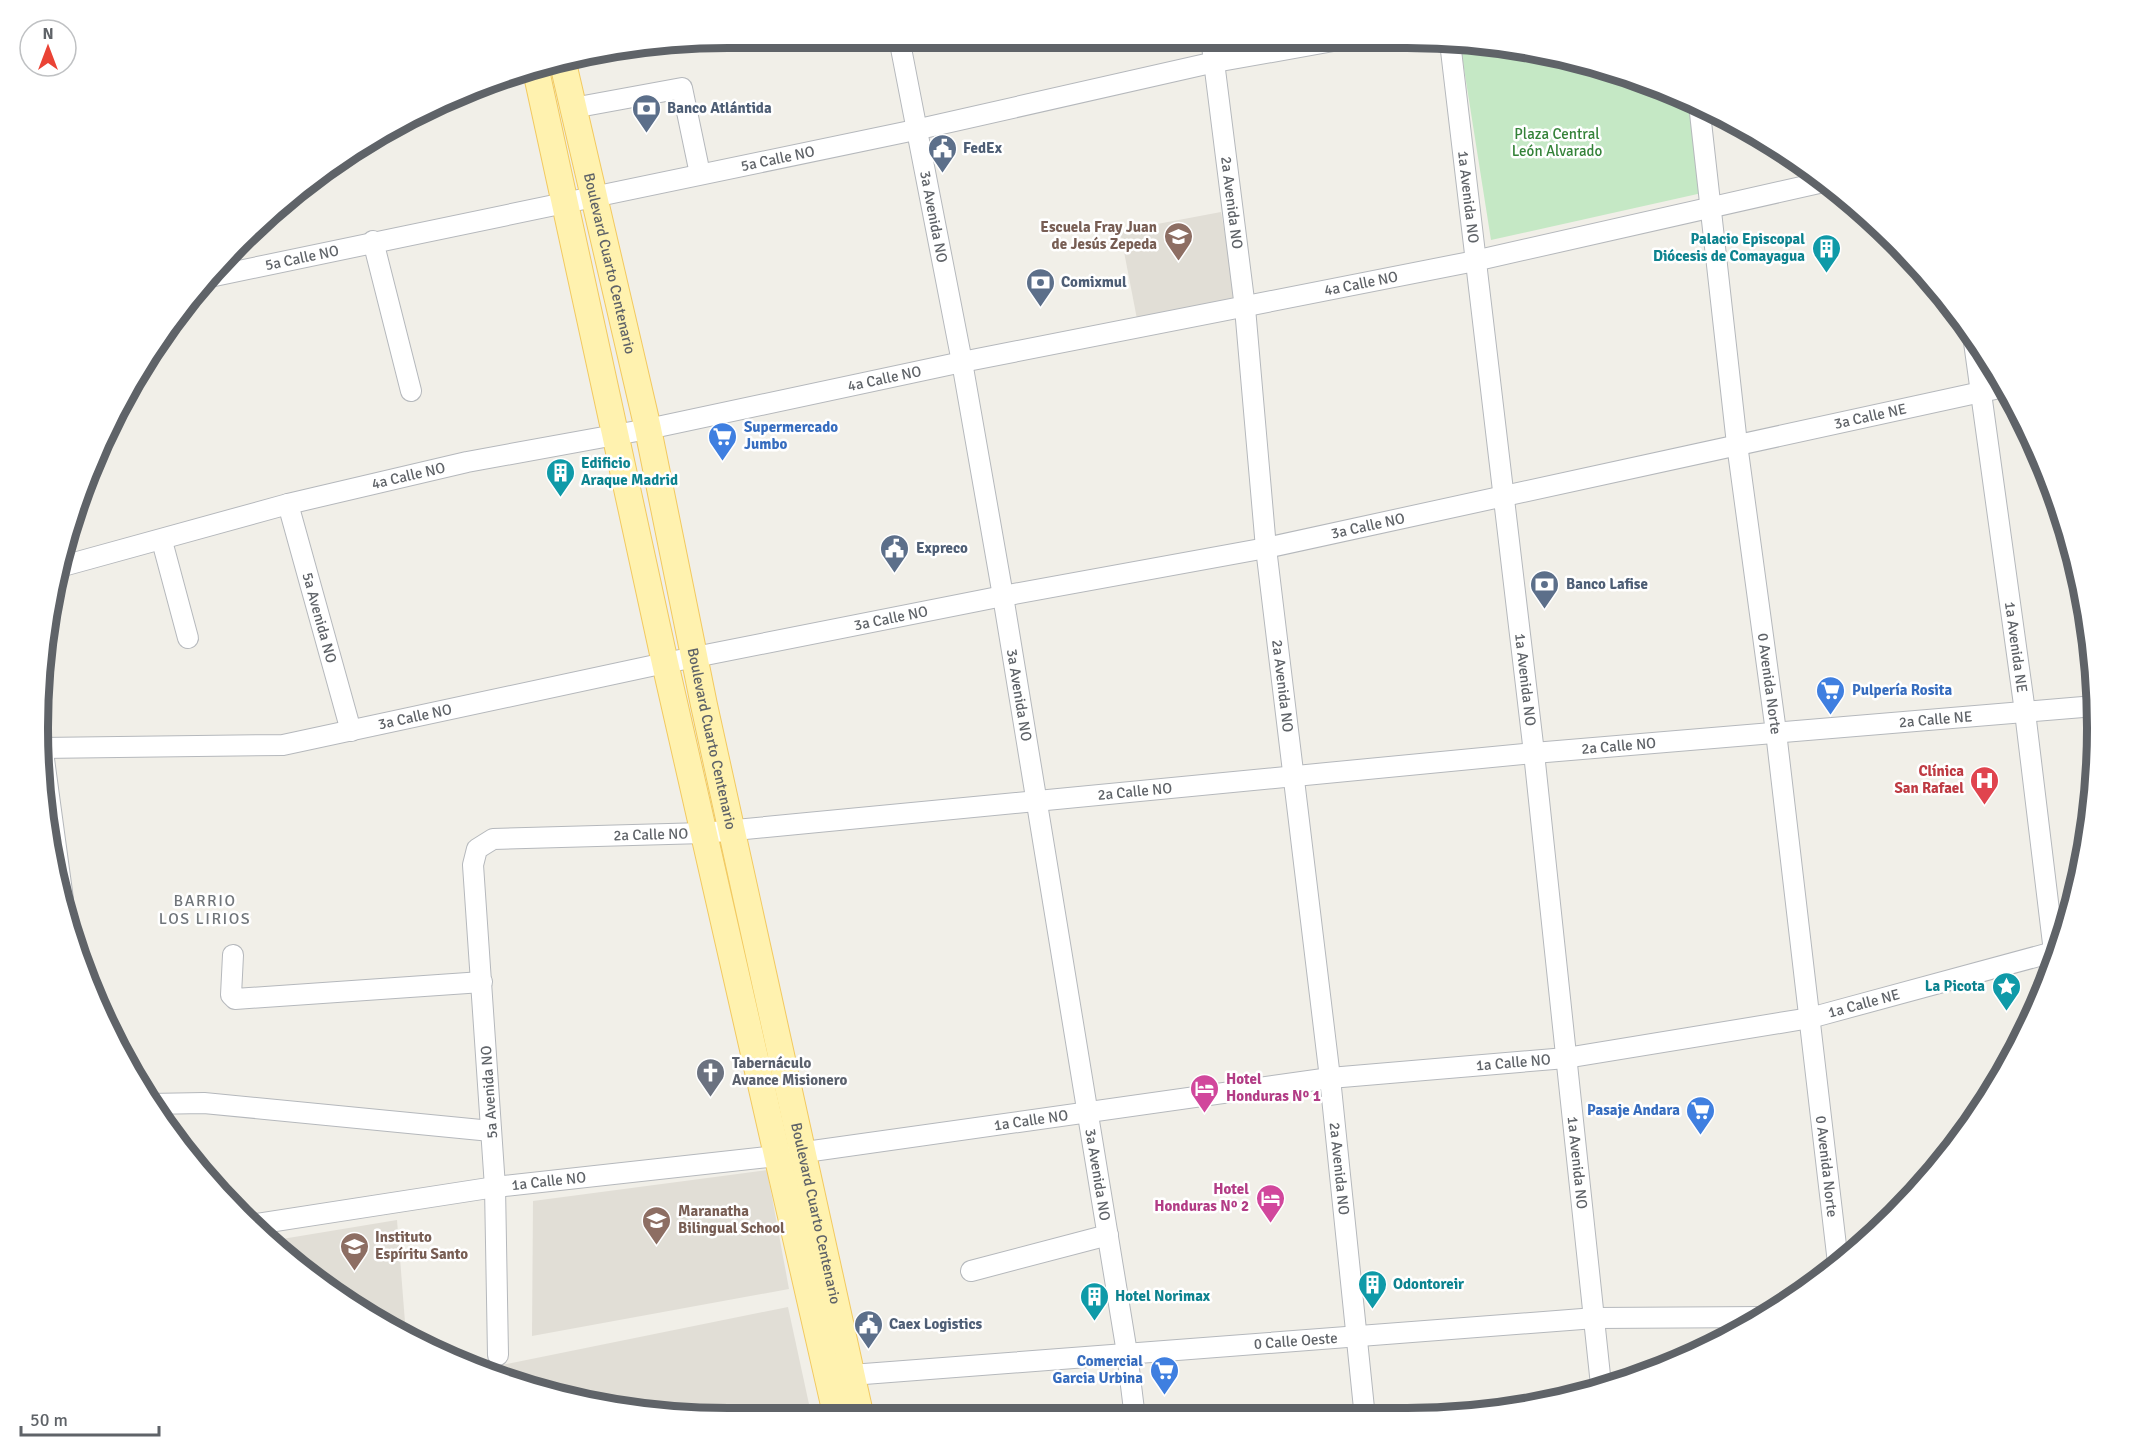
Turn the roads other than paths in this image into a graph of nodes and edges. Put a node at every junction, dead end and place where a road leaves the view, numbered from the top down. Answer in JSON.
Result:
{"nodes":[{"id":1,"x":901,"y":48,"type":"edge"},
{"id":2,"x":1213,"y":48,"type":"edge"},
{"id":3,"x":1294,"y":48,"type":"edge"},
{"id":4,"x":1451,"y":49,"type":"edge"},
{"id":5,"x":1215,"y":62,"type":"junction"},
{"id":6,"x":564,"y":68,"type":"edge"},
{"id":7,"x":537,"y":76,"type":"edge"},
{"id":8,"x":573,"y":108,"type":"junction"},
{"id":9,"x":1700,"y":115,"type":"edge"},
{"id":10,"x":915,"y":130,"type":"junction"},
{"id":11,"x":700,"y":174,"type":"junction"},
{"id":12,"x":1814,"y":184,"type":"edge"},
{"id":13,"x":593,"y":197,"type":"junction"},
{"id":14,"x":565,"y":201,"type":"junction"},
{"id":15,"x":1711,"y":208,"type":"junction"},
{"id":16,"x":373,"y":241,"type":"junction"},
{"id":17,"x":1476,"y":261,"type":"junction"},
{"id":18,"x":222,"y":274,"type":"edge"},
{"id":19,"x":1245,"y":308,"type":"junction"},
{"id":20,"x":1976,"y":356,"type":"edge"},
{"id":21,"x":962,"y":362,"type":"junction"},
{"id":22,"x":1996,"y":389,"type":"edge"},
{"id":23,"x":411,"y":391,"type":"dead end"},
{"id":24,"x":1981,"y":392,"type":"junction"},
{"id":25,"x":648,"y":429,"type":"junction"},
{"id":26,"x":616,"y":435,"type":"junction"},
{"id":27,"x":1737,"y":444,"type":"junction"},
{"id":28,"x":1503,"y":494,"type":"junction"},
{"id":29,"x":288,"y":504,"type":"junction"},
{"id":30,"x":162,"y":541,"type":"junction"},
{"id":31,"x":1266,"y":548,"type":"junction"},
{"id":32,"x":68,"y":565,"type":"edge"},
{"id":33,"x":1003,"y":596,"type":"junction"},
{"id":34,"x":188,"y":638,"type":"dead end"},
{"id":35,"x":696,"y":658,"type":"junction"},
{"id":36,"x":665,"y":663,"type":"junction"},
{"id":37,"x":2087,"y":707,"type":"edge"},
{"id":38,"x":2025,"y":712,"type":"junction"},
{"id":39,"x":351,"y":731,"type":"junction"},
{"id":40,"x":1776,"y":732,"type":"junction"},
{"id":41,"x":48,"y":744,"type":"edge"},
{"id":42,"x":1534,"y":753,"type":"junction"},
{"id":43,"x":1295,"y":776,"type":"junction"},
{"id":44,"x":1038,"y":801,"type":"junction"},
{"id":45,"x":733,"y":830,"type":"junction"},
{"id":46,"x":704,"y":832,"type":"junction"},
{"id":47,"x":493,"y":839,"type":"joint"},
{"id":48,"x":2053,"y":940,"type":"edge"},
{"id":49,"x":233,"y":955,"type":"dead end"},
{"id":50,"x":2048,"y":956,"type":"edge"},
{"id":51,"x":482,"y":982,"type":"junction"},
{"id":52,"x":1810,"y":1018,"type":"junction"},
{"id":53,"x":1566,"y":1058,"type":"junction"},
{"id":54,"x":1330,"y":1078,"type":"junction"},
{"id":55,"x":161,"y":1104,"type":"edge"},
{"id":56,"x":1088,"y":1113,"type":"junction"},
{"id":57,"x":491,"y":1131,"type":"junction"},
{"id":58,"x":805,"y":1152,"type":"junction"},
{"id":59,"x":777,"y":1156,"type":"junction"},
{"id":60,"x":495,"y":1187,"type":"junction"},
{"id":61,"x":262,"y":1223,"type":"edge"},
{"id":62,"x":1108,"y":1235,"type":"junction"},
{"id":63,"x":1837,"y":1254,"type":"edge"},
{"id":64,"x":971,"y":1271,"type":"dead end"},
{"id":65,"x":1747,"y":1317,"type":"edge"},
{"id":66,"x":1595,"y":1318,"type":"junction"},
{"id":67,"x":1356,"y":1335,"type":"junction"},
{"id":68,"x":1127,"y":1353,"type":"junction"},
{"id":69,"x":498,"y":1355,"type":"dead end"},
{"id":70,"x":839,"y":1376,"type":"junction"},
{"id":71,"x":1601,"y":1380,"type":"edge"},
{"id":72,"x":838,"y":1408,"type":"edge"},
{"id":73,"x":855,"y":1408,"type":"edge"},
{"id":74,"x":1134,"y":1408,"type":"edge"},
{"id":75,"x":1364,"y":1408,"type":"edge"}],
"edges":[{"from":1,"to":10,"type":"street","name":"3a Avenida NO"},
{"from":2,"to":5,"type":"street","name":"2a Avenida NO"},
{"from":3,"to":5,"type":"street","name":"5a Calle NO"},
{"from":4,"to":17,"type":"street","name":"1a Avenida NO"},
{"from":5,"to":10,"type":"street","name":"5a Calle NO"},
{"from":5,"to":19,"type":"street","name":"2a Avenida NO"},
{"from":6,"to":8,"type":"main road","name":"Boulevard Cuarto Centenario"},
{"from":7,"to":14,"type":"main road","name":"Boulevard Cuarto Centenario"},
{"from":8,"to":11,"type":"street"},
{"from":8,"to":13,"type":"main road","name":"Boulevard Cuarto Centenario"},
{"from":9,"to":15,"type":"street","name":"0 Avenida Norte"},
{"from":10,"to":11,"type":"street","name":"5a Calle NO"},
{"from":10,"to":21,"type":"street","name":"3a Avenida NO"},
{"from":11,"to":13,"type":"street","name":"5a Calle NO"},
{"from":12,"to":15,"type":"street","name":"4a Calle NO"},
{"from":13,"to":14,"type":"street","name":"5a Calle NO"},
{"from":13,"to":25,"type":"main road","name":"Boulevard Cuarto Centenario"},
{"from":14,"to":16,"type":"street","name":"5a Calle NO"},
{"from":14,"to":26,"type":"main road","name":"Boulevard Cuarto Centenario"},
{"from":15,"to":17,"type":"street","name":"4a Calle NO"},
{"from":15,"to":27,"type":"street","name":"0 Avenida Norte"},
{"from":16,"to":18,"type":"street","name":"5a Calle NO"},
{"from":16,"to":23,"type":"street"},
{"from":17,"to":19,"type":"street","name":"4a Calle NO"},
{"from":17,"to":28,"type":"street","name":"1a Avenida NO"},
{"from":19,"to":21,"type":"street","name":"4a Calle NO"},
{"from":19,"to":31,"type":"street","name":"2a Avenida NO"},
{"from":20,"to":24,"type":"street","name":"1a Avenida NE"},
{"from":21,"to":25,"type":"street","name":"4a Calle NO"},
{"from":21,"to":33,"type":"street","name":"3a Avenida NO"},
{"from":22,"to":24,"type":"street","name":"3a Calle NE"},
{"from":24,"to":27,"type":"street","name":"3a Calle NE"},
{"from":24,"to":38,"type":"street","name":"1a Avenida NE"},
{"from":25,"to":26,"type":"street","name":"4a Calle NO"},
{"from":25,"to":35,"type":"main road","name":"Boulevard Cuarto Centenario"},
{"from":26,"to":29,"type":"street","name":"4a Calle NO"},
{"from":26,"to":36,"type":"main road","name":"Boulevard Cuarto Centenario"},
{"from":27,"to":28,"type":"street","name":"3a Calle NO"},
{"from":27,"to":40,"type":"street","name":"0 Avenida Norte"},
{"from":28,"to":31,"type":"street","name":"3a Calle NO"},
{"from":28,"to":42,"type":"street","name":"1a Avenida NO"},
{"from":29,"to":30,"type":"street","name":"4a Calle NO"},
{"from":29,"to":39,"type":"street","name":"5a Avenida NO"},
{"from":30,"to":32,"type":"street","name":"4a Calle NO"},
{"from":30,"to":34,"type":"street"},
{"from":31,"to":33,"type":"street","name":"3a Calle NO"},
{"from":31,"to":43,"type":"street","name":"2a Avenida NO"},
{"from":33,"to":35,"type":"street","name":"3a Calle NO"},
{"from":33,"to":44,"type":"street","name":"3a Avenida NO"},
{"from":35,"to":36,"type":"street","name":"3a Calle NO"},
{"from":35,"to":45,"type":"main road","name":"Boulevard Cuarto Centenario"},
{"from":36,"to":39,"type":"street","name":"3a Calle NO"},
{"from":36,"to":46,"type":"main road","name":"Boulevard Cuarto Centenario"},
{"from":37,"to":38,"type":"street","name":"2a Calle NE"},
{"from":38,"to":40,"type":"street","name":"2a Calle NE"},
{"from":38,"to":48,"type":"street","name":"1a Avenida NE"},
{"from":39,"to":41,"type":"street","name":"3a Calle NO"},
{"from":40,"to":42,"type":"street","name":"2a Calle NO"},
{"from":40,"to":52,"type":"street","name":"0 Avenida Norte"},
{"from":42,"to":43,"type":"street","name":"2a Calle NO"},
{"from":42,"to":53,"type":"street","name":"1a Avenida NO"},
{"from":43,"to":44,"type":"street","name":"2a Calle NO"},
{"from":43,"to":54,"type":"street","name":"2a Avenida NO"},
{"from":44,"to":45,"type":"street","name":"2a Calle NO"},
{"from":44,"to":56,"type":"street","name":"3a Avenida NO"},
{"from":45,"to":46,"type":"street","name":"2a Calle NO"},
{"from":45,"to":58,"type":"main road","name":"Boulevard Cuarto Centenario"},
{"from":46,"to":47,"type":"street","name":"2a Calle NO"},
{"from":46,"to":59,"type":"main road","name":"Boulevard Cuarto Centenario"},
{"from":47,"to":51,"type":"street","name":"5a Avenida NO"},
{"from":49,"to":51,"type":"street"},
{"from":50,"to":52,"type":"street","name":"1a Calle NE"},
{"from":51,"to":57,"type":"street","name":"5a Avenida NO"},
{"from":52,"to":53,"type":"street","name":"1a Calle NO"},
{"from":52,"to":63,"type":"street","name":"0 Avenida Norte"},
{"from":53,"to":54,"type":"street","name":"1a Calle NO"},
{"from":53,"to":66,"type":"street","name":"1a Avenida NO"},
{"from":54,"to":56,"type":"street","name":"1a Calle NO"},
{"from":54,"to":67,"type":"street","name":"2a Avenida NO"},
{"from":55,"to":57,"type":"street"},
{"from":56,"to":58,"type":"street","name":"1a Calle NO"},
{"from":56,"to":62,"type":"street","name":"3a Avenida NO"},
{"from":57,"to":60,"type":"street","name":"5a Avenida NO"},
{"from":58,"to":59,"type":"street","name":"1a Calle NO"},
{"from":58,"to":70,"type":"main road","name":"Boulevard Cuarto Centenario"},
{"from":59,"to":60,"type":"street","name":"1a Calle NO"},
{"from":59,"to":70,"type":"main road","name":"Boulevard Cuarto Centenario"},
{"from":60,"to":61,"type":"street","name":"1a Calle NO"},
{"from":60,"to":69,"type":"street","name":"5a Avenida NO"},
{"from":62,"to":64,"type":"street"},
{"from":62,"to":68,"type":"street","name":"3a Avenida NO"},
{"from":65,"to":66,"type":"street","name":"0 Calle Oeste"},
{"from":66,"to":67,"type":"street","name":"0 Calle Oeste"},
{"from":66,"to":71,"type":"street","name":"1a Avenida NO"},
{"from":67,"to":68,"type":"street","name":"0 Calle Oeste"},
{"from":67,"to":75,"type":"street","name":"2a Avenida NO"},
{"from":68,"to":70,"type":"street","name":"0 Calle Oeste"},
{"from":68,"to":74,"type":"street","name":"3a Avenida NO"},
{"from":70,"to":72,"type":"main road","name":"Boulevard Cuarto Centenario"},
{"from":70,"to":73,"type":"main road","name":"Boulevard Cuarto Centenario"}]}
